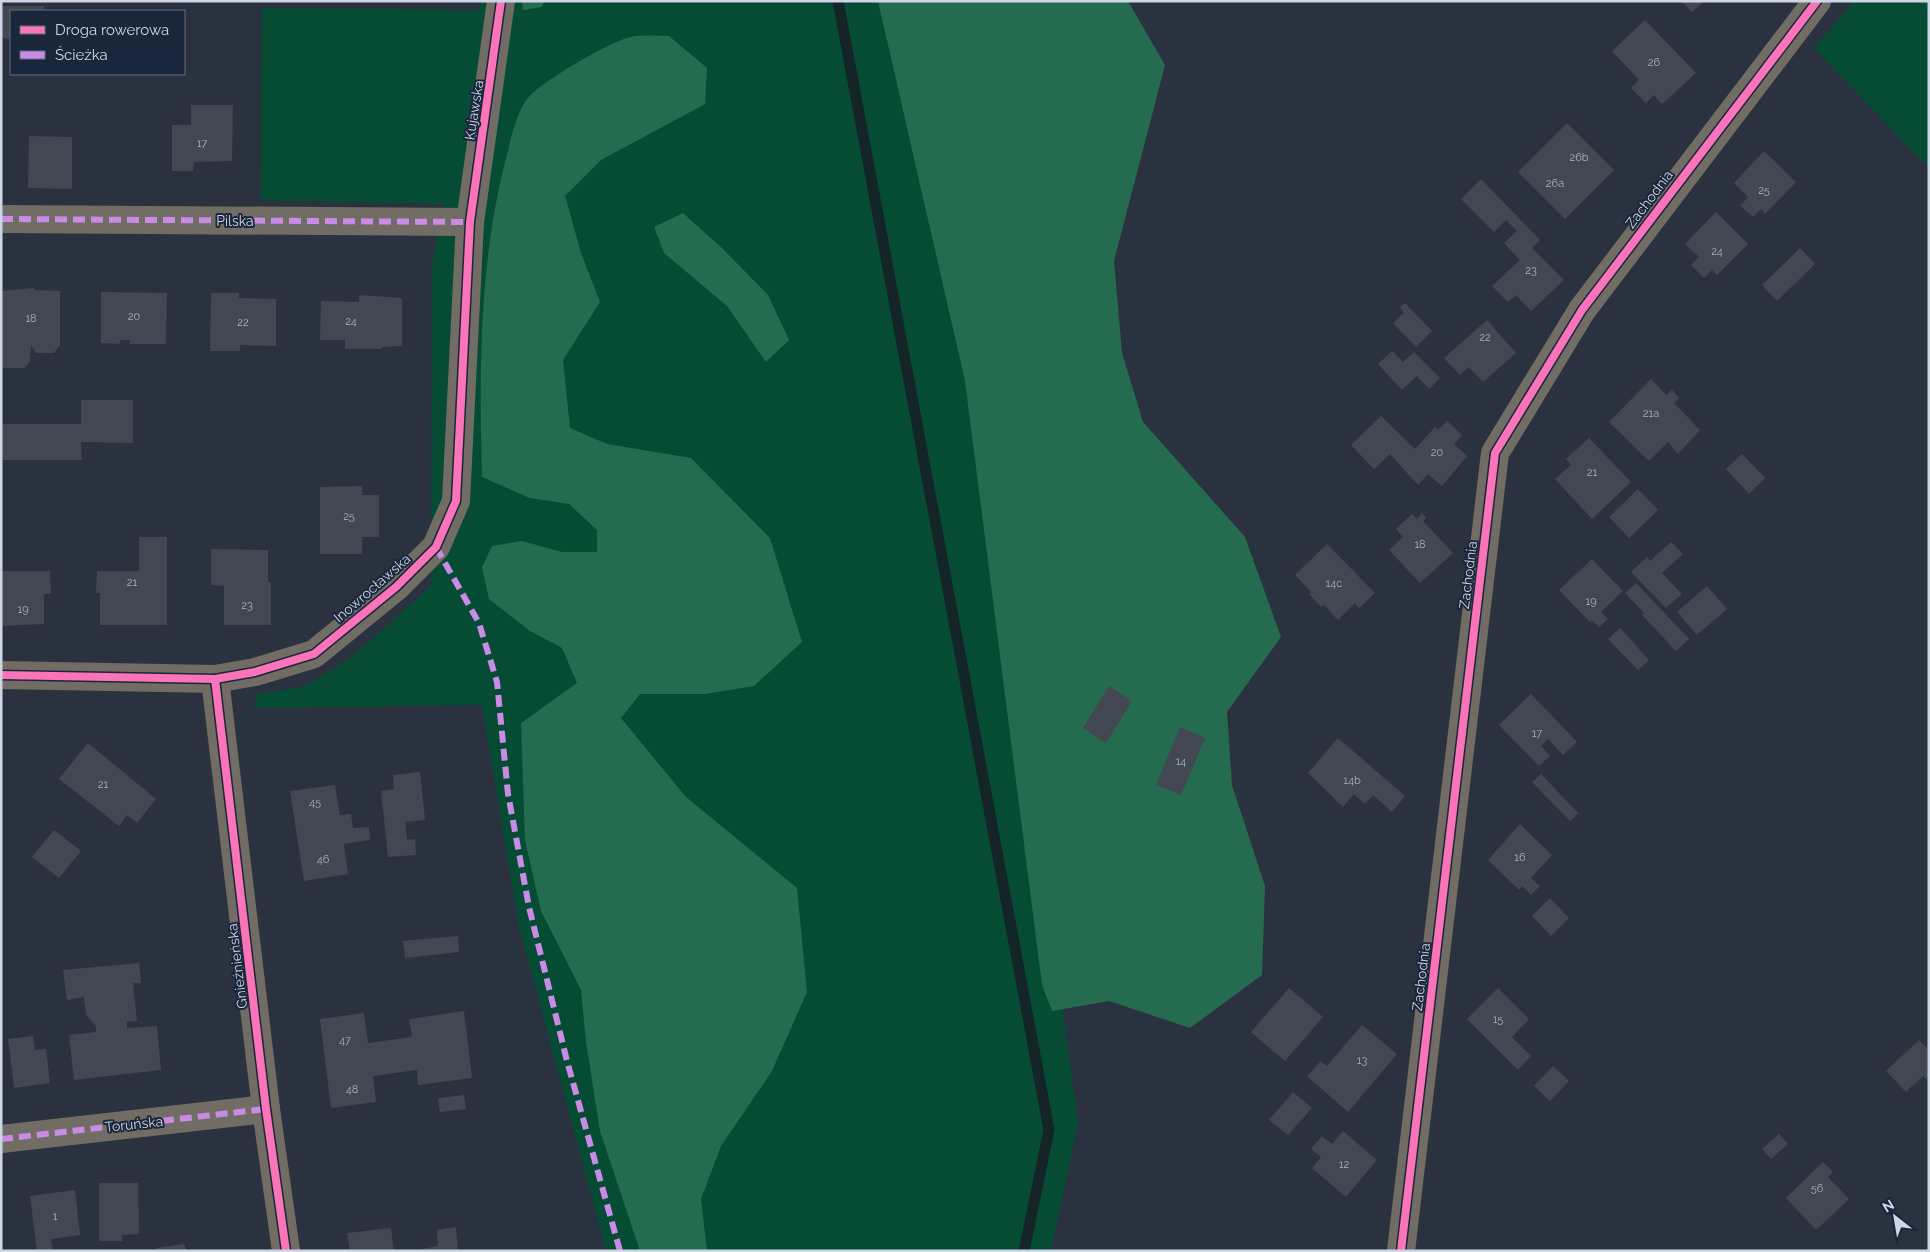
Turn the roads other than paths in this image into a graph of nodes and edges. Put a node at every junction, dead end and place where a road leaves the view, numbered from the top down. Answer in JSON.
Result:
{"nodes":[{"id":1,"x":501,"y":1,"type":"edge"},
{"id":2,"x":1817,"y":1,"type":"edge"},
{"id":3,"x":1,"y":219,"type":"edge"},
{"id":4,"x":470,"y":222,"type":"junction"},
{"id":5,"x":1,"y":675,"type":"edge"},
{"id":6,"x":215,"y":679,"type":"junction"},
{"id":7,"x":266,"y":1108,"type":"junction"},
{"id":8,"x":1,"y":1138,"type":"edge"},
{"id":9,"x":286,"y":1251,"type":"edge"},
{"id":10,"x":1401,"y":1251,"type":"edge"}],
"edges":[{"from":1,"to":4,"type":"street","name":"Kujawska"},
{"from":2,"to":10,"type":"street","name":"Zachodnia"},
{"from":3,"to":4,"type":"street","name":"Pilska"},
{"from":4,"to":6,"type":"street","name":"Inowrocławska"},
{"from":5,"to":6,"type":"street","name":"Inowrocławska"},
{"from":6,"to":7,"type":"street","name":"Gnieźnieńska"},
{"from":7,"to":8,"type":"street","name":"Toruńska"},
{"from":7,"to":9,"type":"street","name":"Gnieźnieńska"}]}
